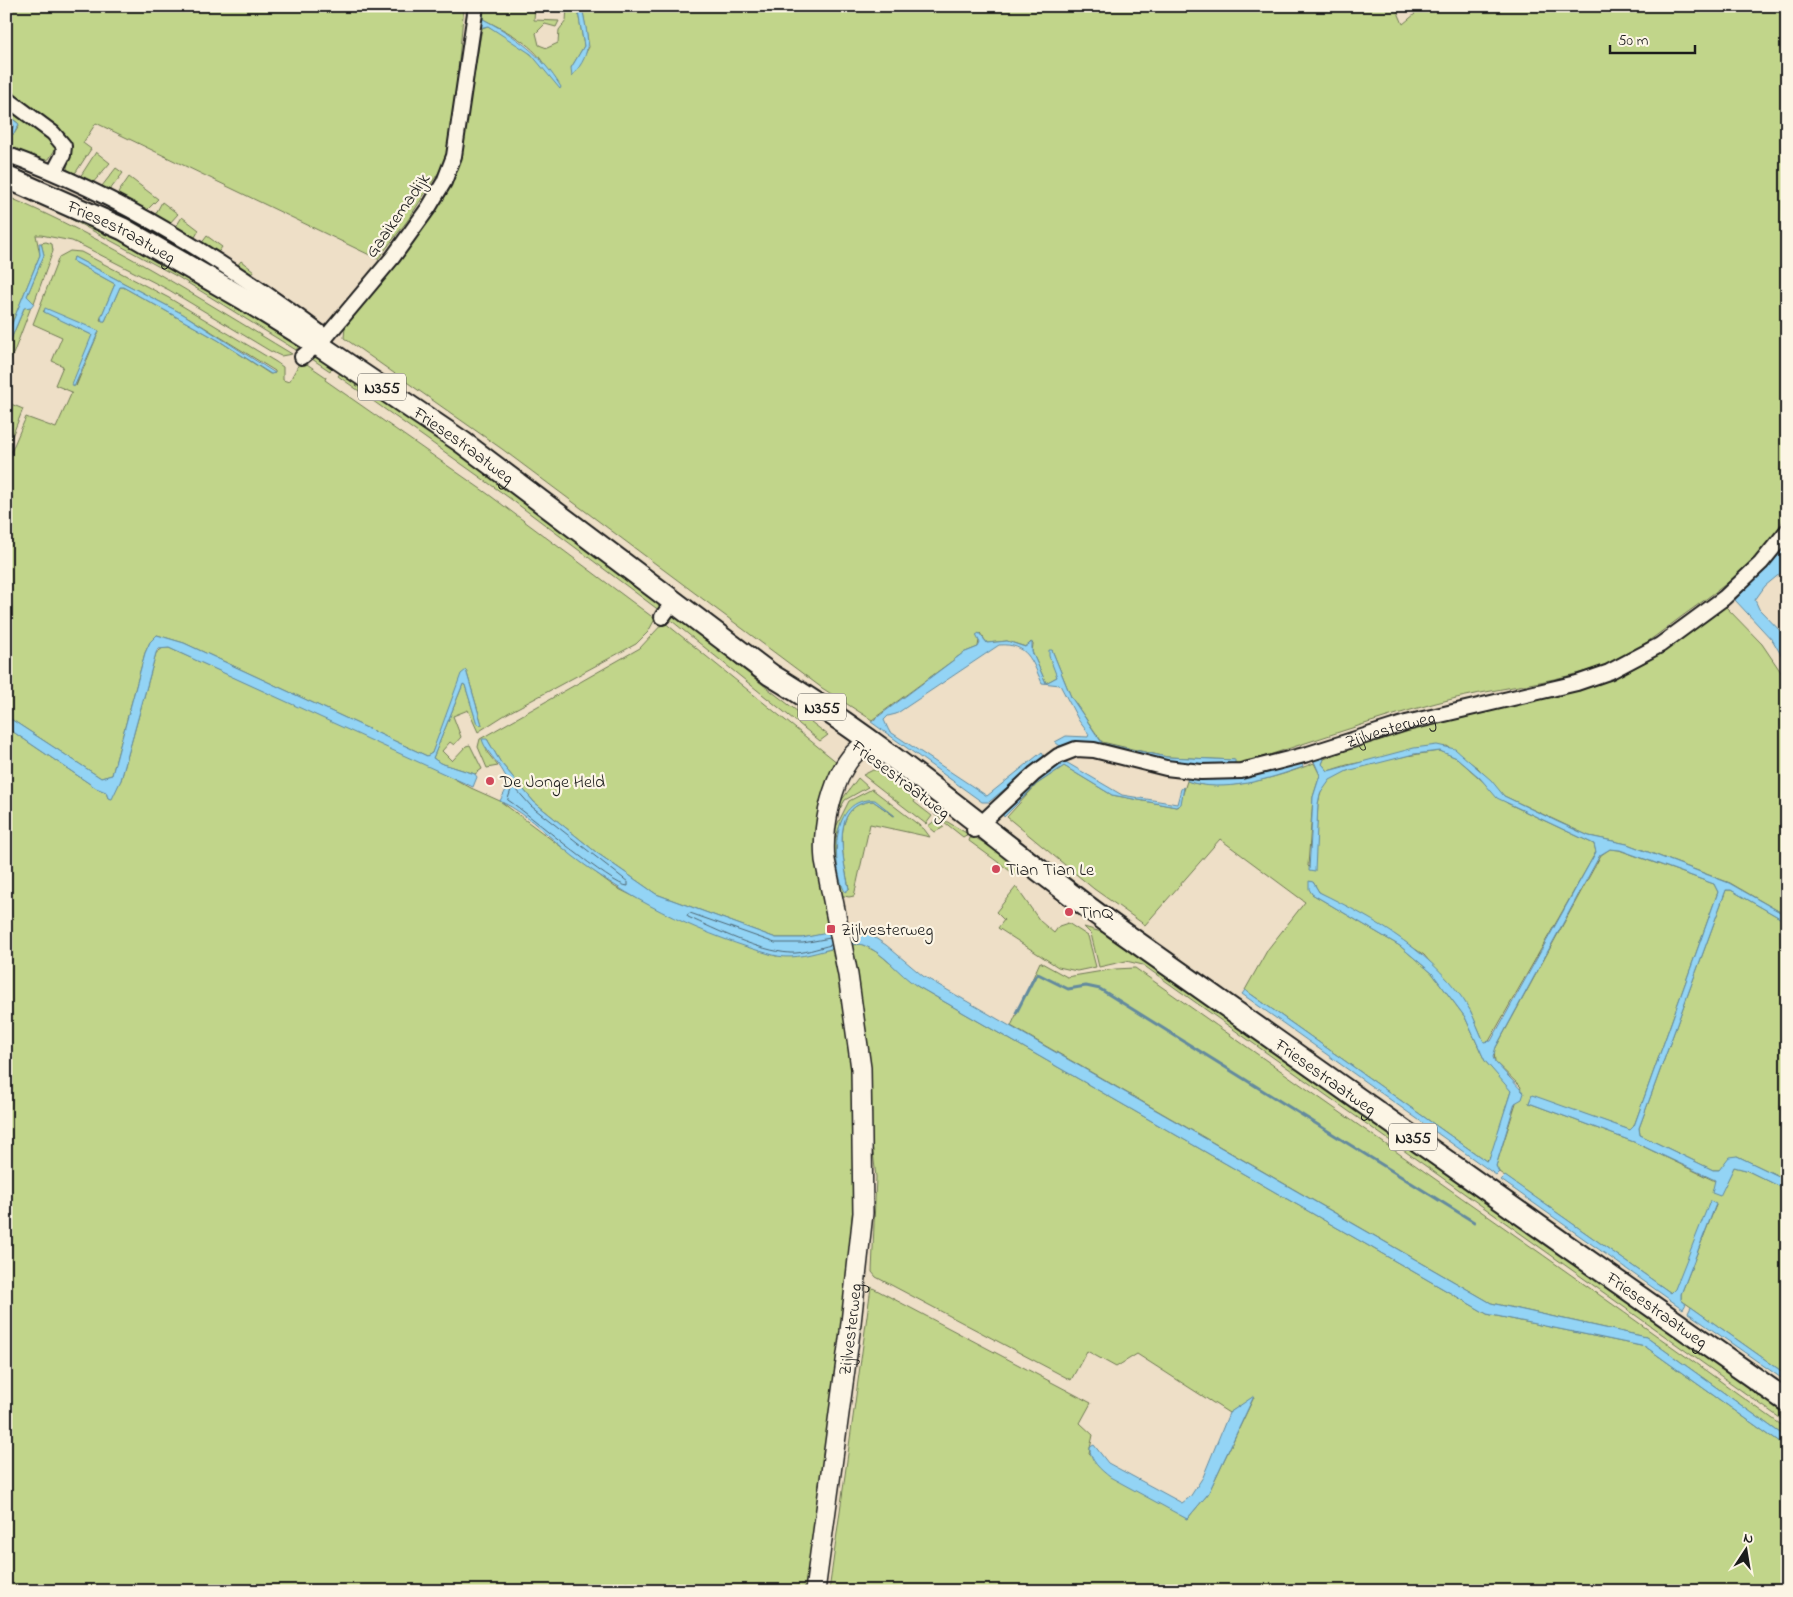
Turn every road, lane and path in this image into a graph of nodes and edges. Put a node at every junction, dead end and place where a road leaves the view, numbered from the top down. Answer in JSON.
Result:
{"nodes":[{"id":1,"x":476,"y":6,"type":"edge"},
{"id":2,"x":6,"y":98,"type":"edge"},
{"id":3,"x":6,"y":154,"type":"edge"},
{"id":4,"x":54,"y":172,"type":"junction"},
{"id":5,"x":6,"y":177,"type":"edge"},
{"id":6,"x":315,"y":346,"type":"junction"},
{"id":7,"x":1787,"y":532,"type":"edge"},
{"id":8,"x":866,"y":748,"type":"junction"},
{"id":9,"x":976,"y":828,"type":"junction"},
{"id":10,"x":1787,"y":1401,"type":"edge"},
{"id":11,"x":815,"y":1591,"type":"edge"}],
"edges":[{"from":1,"to":6,"type":"street","name":"Gaaikemadijk"},
{"from":2,"to":4,"type":"street"},
{"from":3,"to":4,"type":"street","name":"Friesestraatweg"},
{"from":4,"to":6,"type":"street","name":"Friesestraatweg"},
{"from":5,"to":6,"type":"main road","name":"Friesestraatweg","number":"N355"},
{"from":6,"to":8,"type":"main road","name":"Friesestraatweg","number":"N355"},
{"from":7,"to":9,"type":"street","name":"Zijlvesterweg"},
{"from":8,"to":9,"type":"main road","name":"Friesestraatweg","number":"N355"},
{"from":8,"to":11,"type":"main road","name":"Zijlvesterweg"},
{"from":9,"to":10,"type":"main road","name":"Friesestraatweg","number":"N355"}]}
